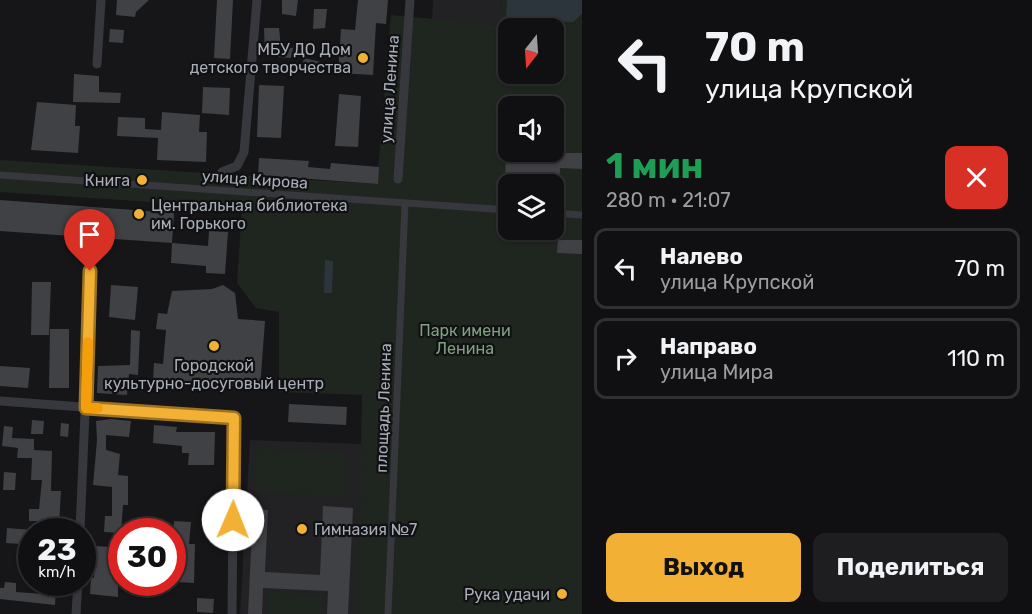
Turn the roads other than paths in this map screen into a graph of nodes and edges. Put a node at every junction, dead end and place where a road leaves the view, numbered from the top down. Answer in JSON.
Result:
{"nodes":[{"id":1,"x":101,"y":0,"type":"edge"},
{"id":2,"x":256,"y":0,"type":"edge"},
{"id":3,"x":410,"y":0,"type":"edge"},
{"id":4,"x":97,"y":64,"type":"dead end"},
{"id":5,"x":222,"y":172,"type":"dead end"},
{"id":6,"x":0,"y":175,"type":"edge"},
{"id":7,"x":398,"y":179,"type":"dead end"},
{"id":8,"x":405,"y":203,"type":"junction"},
{"id":9,"x":498,"y":209,"type":"edge"},
{"id":10,"x":564,"y":214,"type":"edge"},
{"id":11,"x":582,"y":215,"type":"edge"},
{"id":12,"x":90,"y":271,"type":"dead end"},
{"id":13,"x":0,"y":401,"type":"edge"},
{"id":14,"x":86,"y":408,"type":"junction"},
{"id":15,"x":81,"y":518,"type":"edge"},
{"id":16,"x":77,"y":596,"type":"edge"},
{"id":17,"x":76,"y":614,"type":"edge"},
{"id":18,"x":232,"y":614,"type":"edge"},
{"id":19,"x":388,"y":614,"type":"edge"}],
"edges":[{"from":1,"to":4,"type":"street"},
{"from":2,"to":5,"type":"street"},
{"from":3,"to":7,"type":"street","name":"улица Ленина"},
{"from":6,"to":8,"type":"street","name":"улица Кирова"},
{"from":8,"to":9,"type":"street","name":"улица Кирова"},
{"from":8,"to":19,"type":"street","name":"площадь Ленина"},
{"from":10,"to":11,"type":"street"},
{"from":12,"to":14,"type":"street"},
{"from":13,"to":14,"type":"street"},
{"from":14,"to":15,"type":"street"},
{"from":14,"to":18,"type":"street"},
{"from":16,"to":17,"type":"street"}]}
